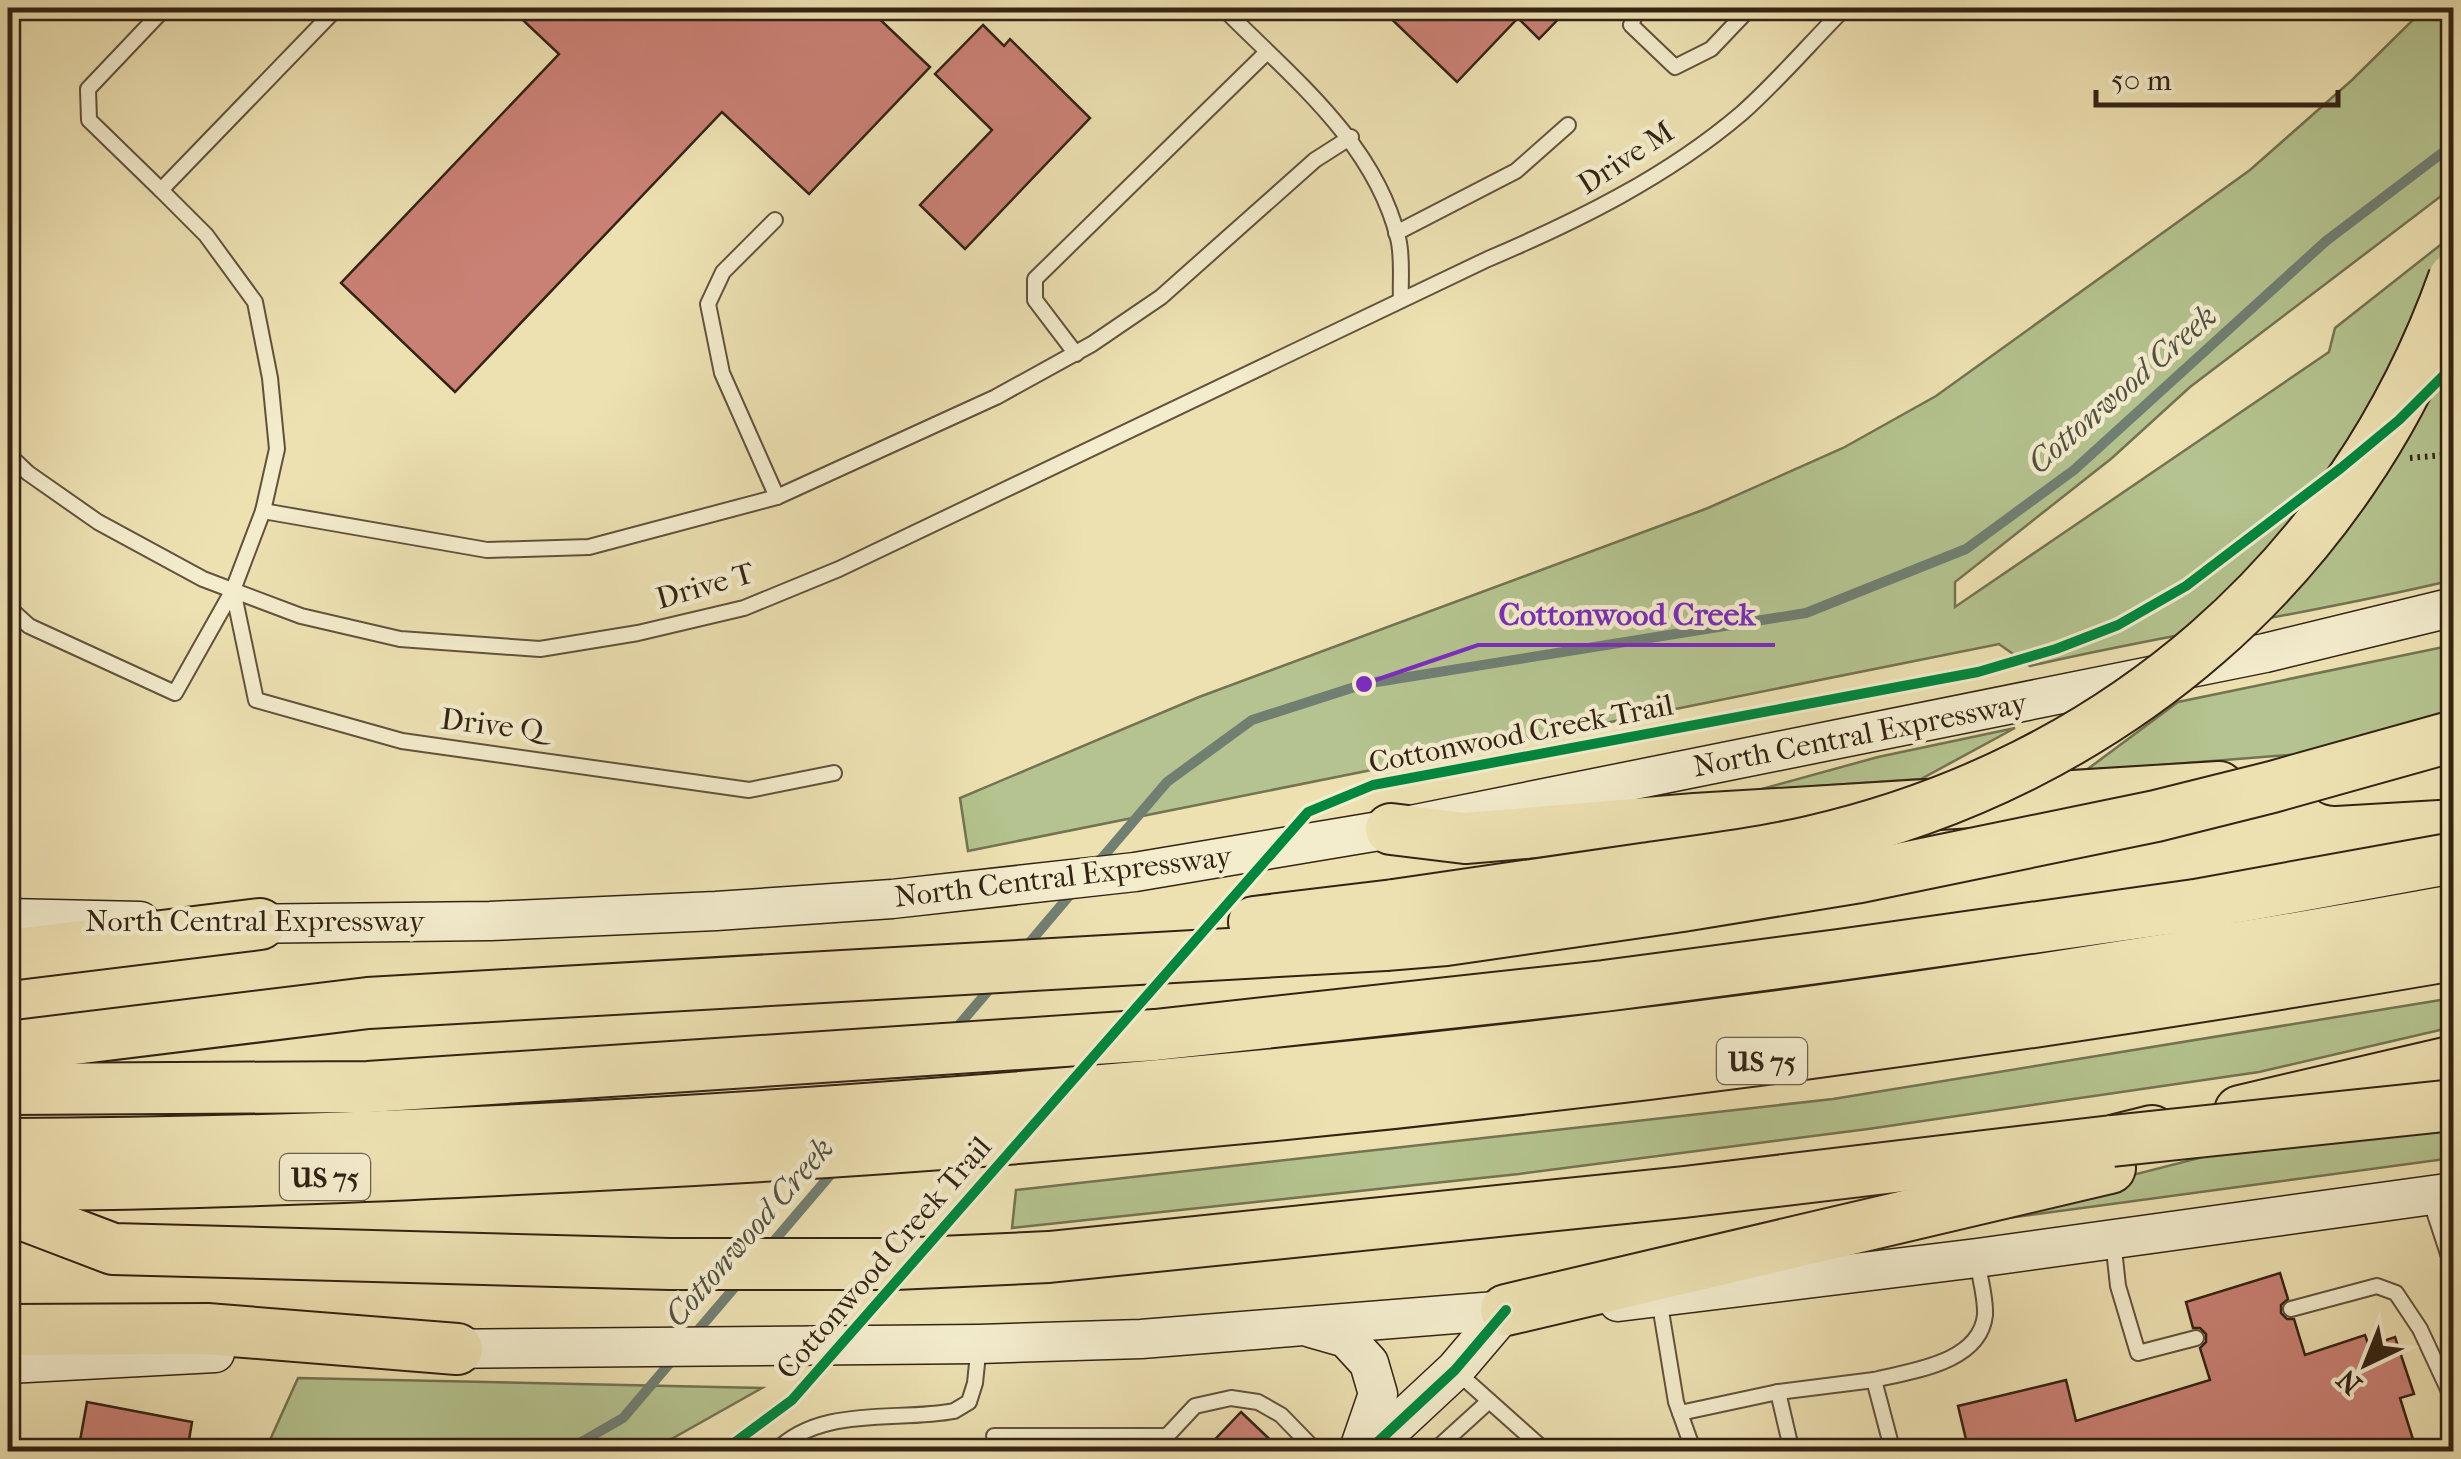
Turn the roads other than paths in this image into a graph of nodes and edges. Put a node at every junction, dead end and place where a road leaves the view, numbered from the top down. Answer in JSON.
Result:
{"nodes":[{"id":1,"x":166,"y":8,"type":"edge"},
{"id":2,"x":337,"y":8,"type":"edge"},
{"id":3,"x":1223,"y":8,"type":"edge"},
{"id":4,"x":1638,"y":8,"type":"edge"},
{"id":5,"x":1750,"y":8,"type":"edge"},
{"id":6,"x":1845,"y":8,"type":"edge"},
{"id":7,"x":1268,"y":52,"type":"junction"},
{"id":8,"x":1568,"y":125,"type":"dead end"},
{"id":9,"x":1351,"y":137,"type":"junction"},
{"id":10,"x":161,"y":190,"type":"junction"},
{"id":11,"x":775,"y":220,"type":"dead end"},
{"id":12,"x":1396,"y":233,"type":"junction"},
{"id":13,"x":2454,"y":278,"type":"edge"},
{"id":14,"x":1401,"y":300,"type":"junction"},
{"id":15,"x":1076,"y":354,"type":"junction"},
{"id":16,"x":8,"y":454,"type":"edge"},
{"id":17,"x":777,"y":497,"type":"junction"},
{"id":18,"x":263,"y":511,"type":"junction"},
{"id":19,"x":233,"y":590,"type":"junction"},
{"id":20,"x":2454,"y":607,"type":"edge"},
{"id":21,"x":8,"y":608,"type":"edge"},
{"id":22,"x":2454,"y":736,"type":"edge"},
{"id":23,"x":834,"y":773,"type":"dead end"},
{"id":24,"x":2454,"y":773,"type":"edge"},
{"id":25,"x":1391,"y":830,"type":"junction"},
{"id":26,"x":2454,"y":858,"type":"edge"},
{"id":27,"x":2454,"y":910,"type":"edge"},
{"id":28,"x":8,"y":918,"type":"edge"},
{"id":29,"x":260,"y":924,"type":"junction"},
{"id":30,"x":8,"y":955,"type":"edge"},
{"id":31,"x":2454,"y":955,"type":"edge"},
{"id":32,"x":828,"y":976,"type":"junction"},
{"id":33,"x":8,"y":1047,"type":"edge"},
{"id":34,"x":2454,"y":1061,"type":"edge"},
{"id":35,"x":2454,"y":1076,"type":"edge"},
{"id":36,"x":8,"y":1089,"type":"edge"},
{"id":37,"x":2454,"y":1105,"type":"edge"},
{"id":38,"x":2112,"y":1141,"type":"junction"},
{"id":39,"x":8,"y":1144,"type":"edge"},
{"id":40,"x":8,"y":1185,"type":"edge"},
{"id":41,"x":2441,"y":1193,"type":"edge"},
{"id":42,"x":8,"y":1209,"type":"edge"},
{"id":43,"x":2112,"y":1239,"type":"junction"},
{"id":44,"x":1977,"y":1258,"type":"junction"},
{"id":45,"x":2454,"y":1272,"type":"edge"},
{"id":46,"x":1659,"y":1299,"type":"junction"},
{"id":47,"x":2291,"y":1309,"type":"dead end"},
{"id":48,"x":1506,"y":1310,"type":"junction"},
{"id":49,"x":1304,"y":1326,"type":"junction"},
{"id":50,"x":8,"y":1330,"type":"edge"},
{"id":51,"x":2196,"y":1338,"type":"dead end"},
{"id":52,"x":963,"y":1344,"type":"junction"},
{"id":53,"x":458,"y":1349,"type":"junction"},
{"id":54,"x":8,"y":1364,"type":"edge"},
{"id":55,"x":1455,"y":1370,"type":"junction"},
{"id":56,"x":1874,"y":1380,"type":"junction"},
{"id":57,"x":1778,"y":1392,"type":"junction"},
{"id":58,"x":1489,"y":1401,"type":"junction"},
{"id":59,"x":2453,"y":1401,"type":"edge"},
{"id":60,"x":1680,"y":1413,"type":"junction"},
{"id":61,"x":1165,"y":1436,"type":"junction"},
{"id":62,"x":780,"y":1446,"type":"edge"},
{"id":63,"x":1011,"y":1452,"type":"edge"},
{"id":64,"x":1152,"y":1452,"type":"edge"},
{"id":65,"x":1317,"y":1452,"type":"edge"},
{"id":66,"x":1358,"y":1452,"type":"edge"},
{"id":67,"x":1366,"y":1452,"type":"edge"},
{"id":68,"x":1433,"y":1452,"type":"edge"},
{"id":69,"x":1536,"y":1452,"type":"edge"},
{"id":70,"x":1694,"y":1452,"type":"edge"},
{"id":71,"x":1792,"y":1452,"type":"edge"},
{"id":72,"x":1893,"y":1452,"type":"edge"}],
"edges":[{"from":1,"to":10,"type":"lane"},
{"from":2,"to":10,"type":"lane"},
{"from":3,"to":7,"type":"lane"},
{"from":4,"to":5,"type":"lane"},
{"from":6,"to":14,"type":"lane","name":"Drive M"},
{"from":7,"to":9,"type":"lane"},
{"from":7,"to":15,"type":"lane"},
{"from":8,"to":12,"type":"lane"},
{"from":9,"to":12,"type":"lane"},
{"from":9,"to":15,"type":"lane"},
{"from":10,"to":18,"type":"lane"},
{"from":11,"to":17,"type":"lane"},
{"from":12,"to":14,"type":"lane"},
{"from":13,"to":32,"type":"highway","bridge":true},
{"from":14,"to":19,"type":"lane","name":"Drive T"},
{"from":15,"to":17,"type":"lane"},
{"from":16,"to":19,"type":"lane","name":"Drive T"},
{"from":17,"to":18,"type":"lane"},
{"from":18,"to":19,"type":"lane"},
{"from":19,"to":21,"type":"lane"},
{"from":19,"to":23,"type":"lane","name":"Drive Q"},
{"from":20,"to":25,"type":"main road","name":"North Central Expressway"},
{"from":22,"to":32,"type":"highway","bridge":true},
{"from":24,"to":25,"type":"highway"},
{"from":25,"to":29,"type":"main road","name":"North Central Expressway"},
{"from":26,"to":36,"type":"highway"},
{"from":27,"to":39,"type":"highway"},
{"from":28,"to":29,"type":"main road","name":"North Central Expressway"},
{"from":29,"to":30,"type":"highway"},
{"from":31,"to":40,"type":"highway","number":"US 75"},
{"from":32,"to":33,"type":"highway"},
{"from":34,"to":38,"type":"highway","bridge":true},
{"from":35,"to":48,"type":"highway"},
{"from":37,"to":38,"type":"highway","bridge":true},
{"from":38,"to":42,"type":"highway"},
{"from":41,"to":43,"type":"main road"},
{"from":41,"to":45,"type":"lane"},
{"from":43,"to":44,"type":"main road"},
{"from":43,"to":51,"type":"lane"},
{"from":44,"to":46,"type":"main road"},
{"from":44,"to":56,"type":"lane"},
{"from":46,"to":48,"type":"main road"},
{"from":46,"to":60,"type":"lane"},
{"from":47,"to":59,"type":"lane"},
{"from":48,"to":49,"type":"main road"},
{"from":48,"to":55,"type":"main road"},
{"from":49,"to":52,"type":"main road"},
{"from":49,"to":66,"type":"main road"},
{"from":50,"to":53,"type":"highway"},
{"from":52,"to":53,"type":"main road"},
{"from":52,"to":62,"type":"lane"},
{"from":53,"to":54,"type":"main road"},
{"from":55,"to":58,"type":"lane"},
{"from":55,"to":67,"type":"main road"},
{"from":56,"to":57,"type":"lane"},
{"from":56,"to":72,"type":"lane"},
{"from":57,"to":60,"type":"lane"},
{"from":57,"to":71,"type":"lane"},
{"from":58,"to":68,"type":"lane"},
{"from":58,"to":69,"type":"lane"},
{"from":60,"to":70,"type":"lane"},
{"from":61,"to":63,"type":"lane"},
{"from":61,"to":64,"type":"lane"},
{"from":61,"to":65,"type":"lane"}]}
